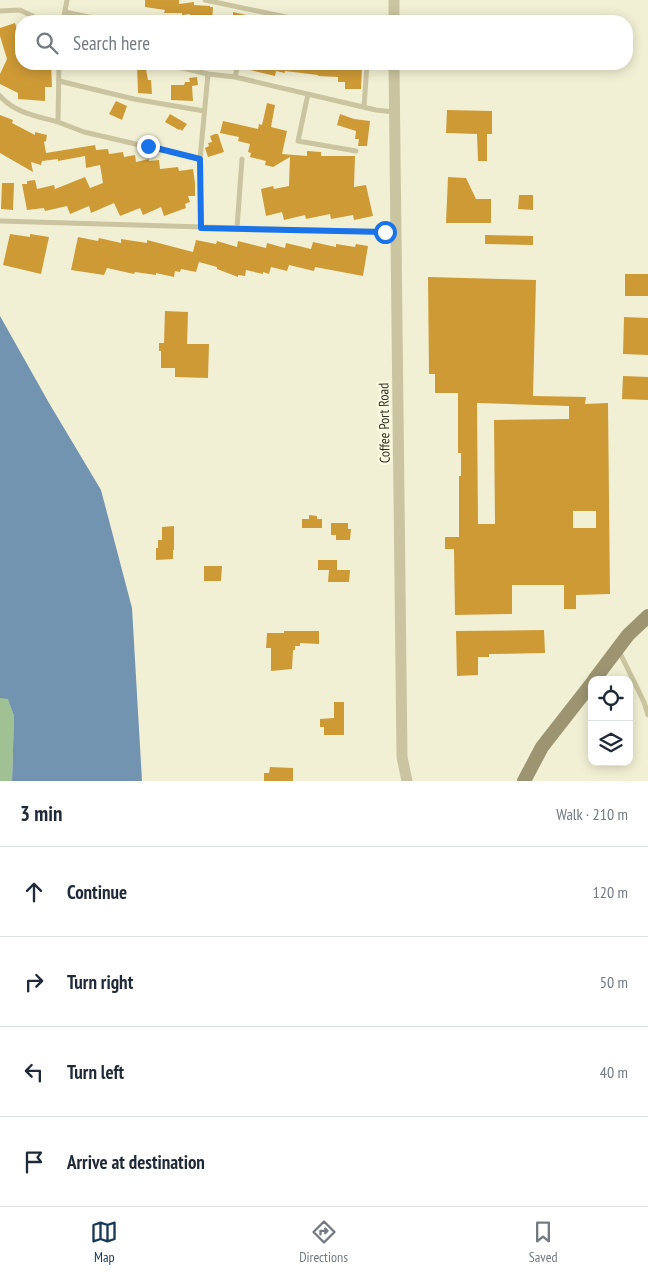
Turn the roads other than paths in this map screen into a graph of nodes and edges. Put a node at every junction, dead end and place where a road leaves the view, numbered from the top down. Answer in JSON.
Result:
{"nodes":[{"id":1,"x":67,"y":0,"type":"edge"},
{"id":2,"x":205,"y":0,"type":"edge"},
{"id":3,"x":394,"y":0,"type":"edge"},
{"id":4,"x":0,"y":11,"type":"edge"},
{"id":5,"x":65,"y":12,"type":"junction"},
{"id":6,"x":30,"y":15,"type":"edge"},
{"id":7,"x":64,"y":15,"type":"edge"},
{"id":8,"x":79,"y":15,"type":"edge"},
{"id":9,"x":276,"y":15,"type":"edge"},
{"id":10,"x":394,"y":15,"type":"edge"},
{"id":11,"x":59,"y":70,"type":"edge"},
{"id":12,"x":191,"y":70,"type":"edge"},
{"id":13,"x":237,"y":70,"type":"edge"},
{"id":14,"x":367,"y":70,"type":"edge"},
{"id":15,"x":394,"y":70,"type":"edge"},
{"id":16,"x":208,"y":74,"type":"junction"},
{"id":17,"x":235,"y":77,"type":"junction"},
{"id":18,"x":59,"y":81,"type":"junction"},
{"id":19,"x":308,"y":94,"type":"junction"},
{"id":20,"x":0,"y":96,"type":"edge"},
{"id":21,"x":364,"y":107,"type":"junction"},
{"id":22,"x":204,"y":112,"type":"junction"},
{"id":23,"x":395,"y":112,"type":"junction"},
{"id":24,"x":58,"y":122,"type":"junction"},
{"id":25,"x":356,"y":151,"type":"dead end"},
{"id":26,"x":200,"y":159,"type":"junction"},
{"id":27,"x":242,"y":159,"type":"dead end"},
{"id":28,"x":0,"y":221,"type":"edge"},
{"id":29,"x":201,"y":228,"type":"junction"},
{"id":30,"x":236,"y":228,"type":"junction"},
{"id":31,"x":396,"y":232,"type":"junction"},
{"id":32,"x":648,"y":616,"type":"edge"},
{"id":33,"x":618,"y":649,"type":"junction"},
{"id":34,"x":597,"y":676,"type":"edge"},
{"id":35,"x":588,"y":688,"type":"edge"},
{"id":36,"x":648,"y":715,"type":"edge"},
{"id":37,"x":407,"y":781,"type":"edge"},
{"id":38,"x":524,"y":781,"type":"edge"}],
"edges":[{"from":1,"to":5,"type":"lane"},
{"from":2,"to":9,"type":"lane"},
{"from":3,"to":10,"type":"street"},
{"from":4,"to":6,"type":"lane"},
{"from":5,"to":7,"type":"lane"},
{"from":5,"to":8,"type":"lane"},
{"from":11,"to":18,"type":"lane"},
{"from":12,"to":16,"type":"lane"},
{"from":13,"to":17,"type":"lane"},
{"from":14,"to":21,"type":"lane"},
{"from":15,"to":23,"type":"street","name":"Coffee Port Road"},
{"from":16,"to":17,"type":"lane"},
{"from":16,"to":22,"type":"lane"},
{"from":17,"to":19,"type":"lane"},
{"from":18,"to":22,"type":"lane"},
{"from":18,"to":24,"type":"lane"},
{"from":19,"to":21,"type":"lane"},
{"from":19,"to":25,"type":"lane"},
{"from":20,"to":24,"type":"lane"},
{"from":21,"to":23,"type":"lane"},
{"from":22,"to":26,"type":"lane"},
{"from":23,"to":31,"type":"street","name":"Coffee Port Road"},
{"from":24,"to":26,"type":"lane"},
{"from":26,"to":29,"type":"lane"},
{"from":27,"to":30,"type":"lane"},
{"from":28,"to":29,"type":"lane"},
{"from":29,"to":30,"type":"lane"},
{"from":30,"to":31,"type":"lane"},
{"from":31,"to":37,"type":"street","name":"Coffee Port Road"},
{"from":32,"to":33,"type":"main road"},
{"from":33,"to":34,"type":"main road"},
{"from":33,"to":36,"type":"lane"},
{"from":35,"to":38,"type":"main road"}]}
